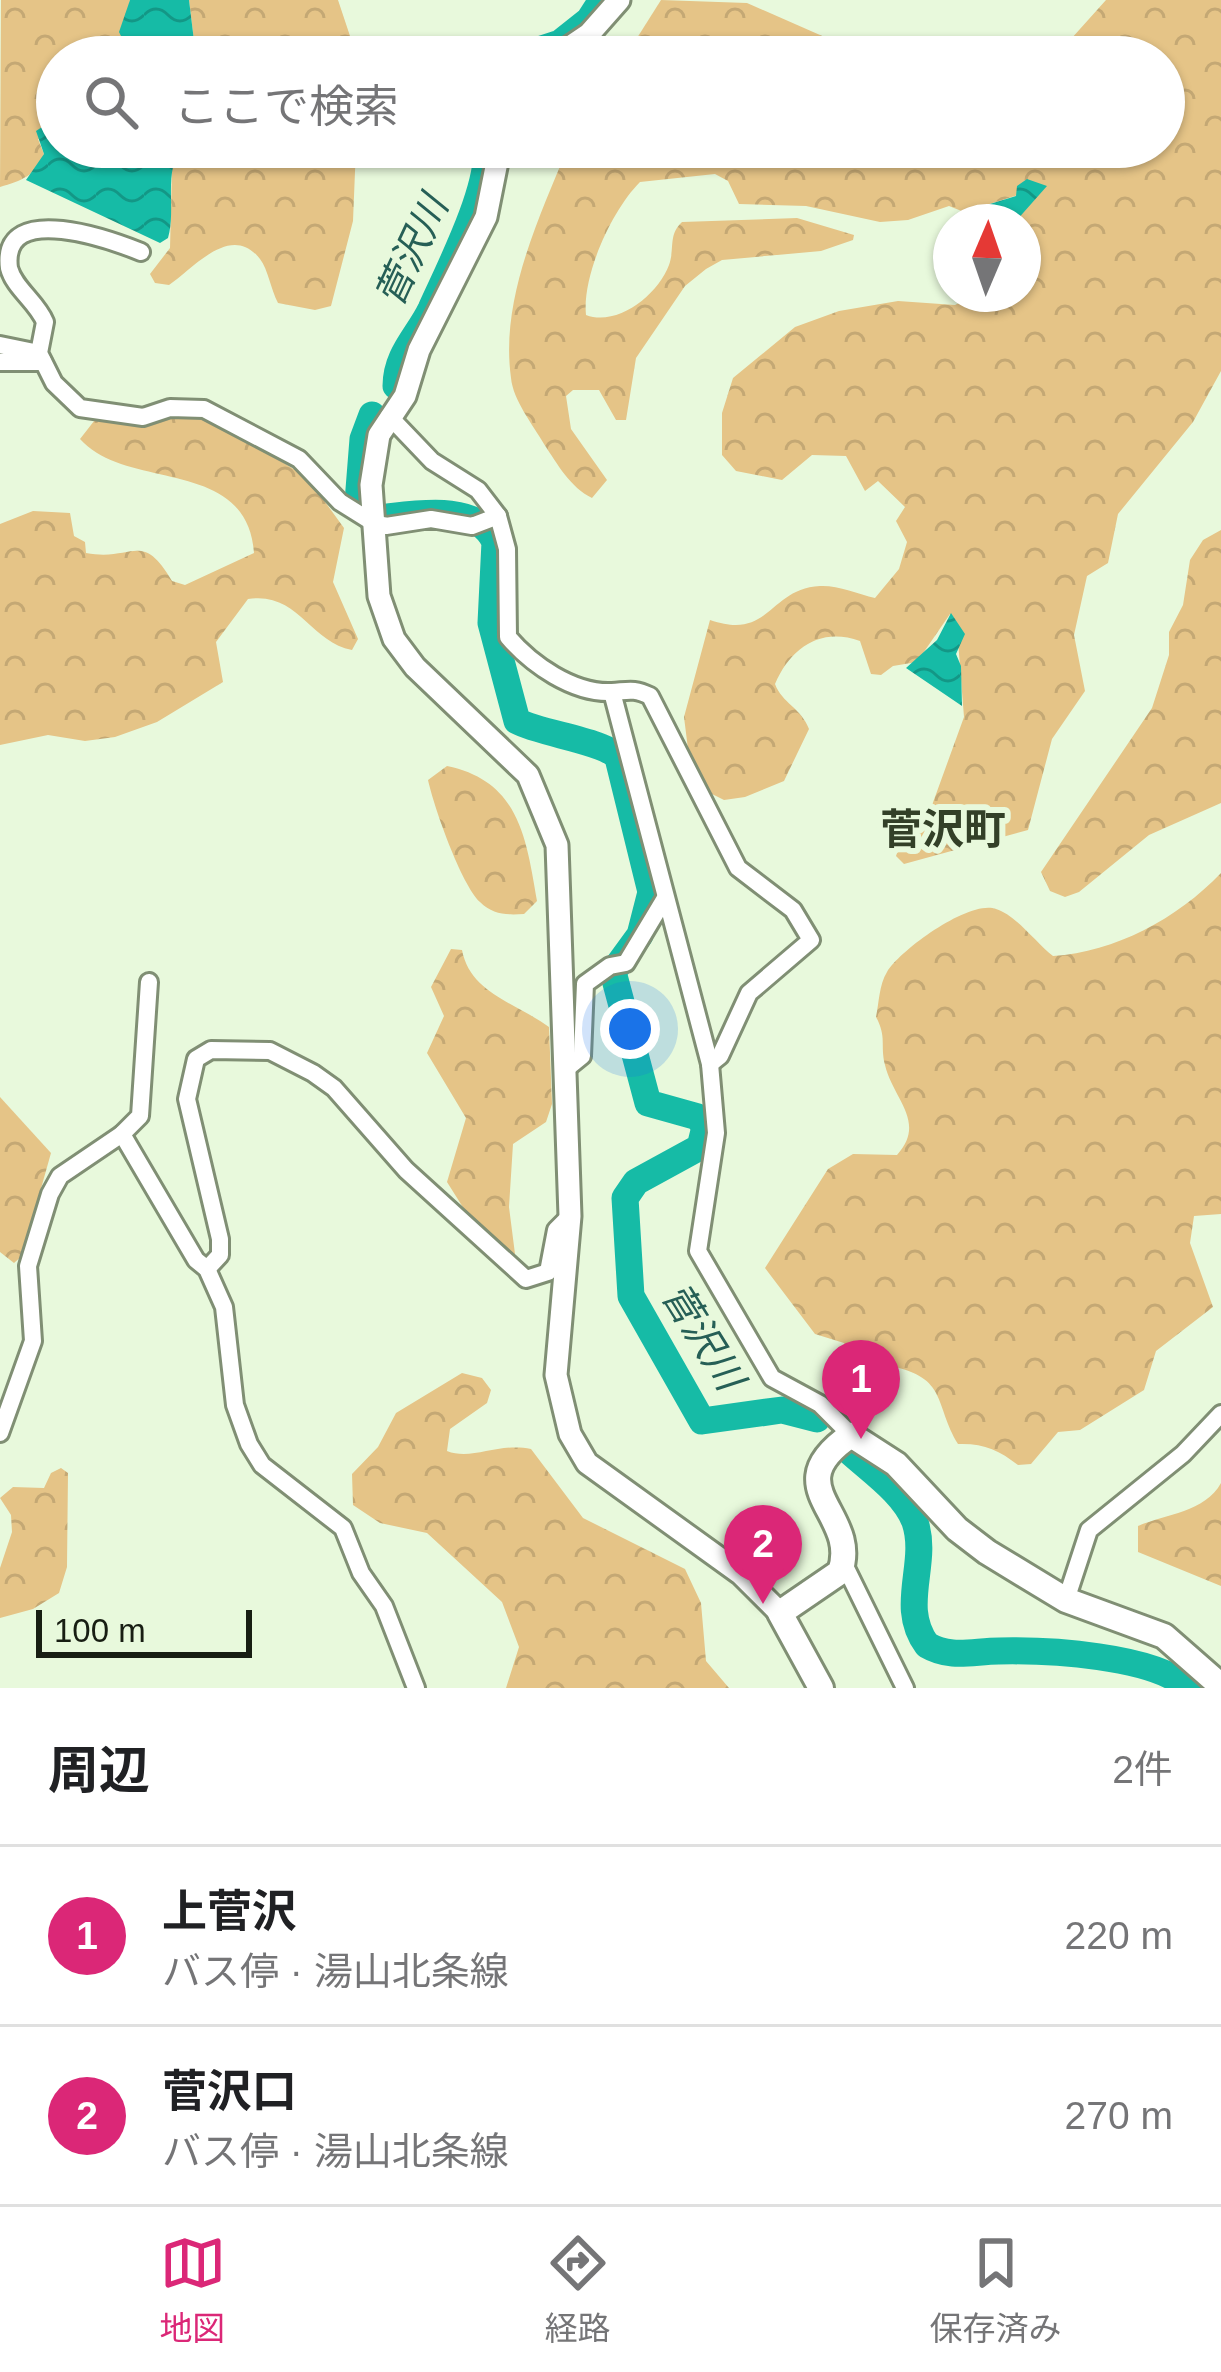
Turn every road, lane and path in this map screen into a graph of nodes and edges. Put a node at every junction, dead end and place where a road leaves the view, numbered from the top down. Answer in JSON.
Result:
{"nodes":[{"id":1,"x":619,"y":0,"type":"edge"},
{"id":2,"x":586,"y":36,"type":"edge"},
{"id":3,"x":496,"y":168,"type":"edge"},
{"id":4,"x":141,"y":251,"type":"dead end"},
{"id":5,"x":0,"y":287,"type":"edge"},
{"id":6,"x":22,"y":290,"type":"junction"},
{"id":7,"x":0,"y":345,"type":"edge"},
{"id":8,"x":41,"y":358,"type":"junction"},
{"id":9,"x":0,"y":362,"type":"edge"},
{"id":10,"x":389,"y":416,"type":"junction"},
{"id":11,"x":486,"y":521,"type":"junction"},
{"id":12,"x":372,"y":522,"type":"junction"},
{"id":13,"x":612,"y":692,"type":"junction"},
{"id":14,"x":665,"y":898,"type":"junction"},
{"id":15,"x":149,"y":982,"type":"dead end"},
{"id":16,"x":710,"y":1064,"type":"junction"},
{"id":17,"x":566,"y":1070,"type":"junction"},
{"id":18,"x":122,"y":1135,"type":"junction"},
{"id":19,"x":570,"y":1216,"type":"junction"},
{"id":20,"x":207,"y":1269,"type":"junction"},
{"id":21,"x":1221,"y":1414,"type":"edge"},
{"id":22,"x":0,"y":1433,"type":"edge"},
{"id":23,"x":850,"y":1435,"type":"junction"},
{"id":24,"x":843,"y":1562,"type":"junction"},
{"id":25,"x":1066,"y":1600,"type":"junction"},
{"id":26,"x":780,"y":1613,"type":"junction"},
{"id":27,"x":1221,"y":1686,"type":"edge"},
{"id":28,"x":416,"y":1688,"type":"edge"},
{"id":29,"x":821,"y":1688,"type":"edge"},
{"id":30,"x":904,"y":1688,"type":"edge"}],
"edges":[{"from":1,"to":2,"type":"street"},
{"from":3,"to":10,"type":"street"},
{"from":4,"to":6,"type":"street"},
{"from":5,"to":6,"type":"street"},
{"from":6,"to":8,"type":"street"},
{"from":7,"to":8,"type":"street"},
{"from":8,"to":9,"type":"street"},
{"from":8,"to":12,"type":"street"},
{"from":10,"to":11,"type":"street"},
{"from":10,"to":12,"type":"street"},
{"from":11,"to":12,"type":"street"},
{"from":11,"to":13,"type":"street"},
{"from":12,"to":17,"type":"street"},
{"from":13,"to":14,"type":"street"},
{"from":13,"to":16,"type":"street"},
{"from":14,"to":16,"type":"street"},
{"from":14,"to":17,"type":"street"},
{"from":15,"to":18,"type":"street"},
{"from":16,"to":23,"type":"street"},
{"from":17,"to":19,"type":"street"},
{"from":18,"to":20,"type":"street"},
{"from":18,"to":22,"type":"street"},
{"from":19,"to":20,"type":"street"},
{"from":19,"to":26,"type":"street"},
{"from":20,"to":28,"type":"street"},
{"from":21,"to":25,"type":"street"},
{"from":23,"to":24,"type":"main road"},
{"from":23,"to":25,"type":"main road"},
{"from":24,"to":26,"type":"main road"},
{"from":24,"to":30,"type":"street"},
{"from":25,"to":27,"type":"main road"},
{"from":26,"to":29,"type":"main road"}]}
